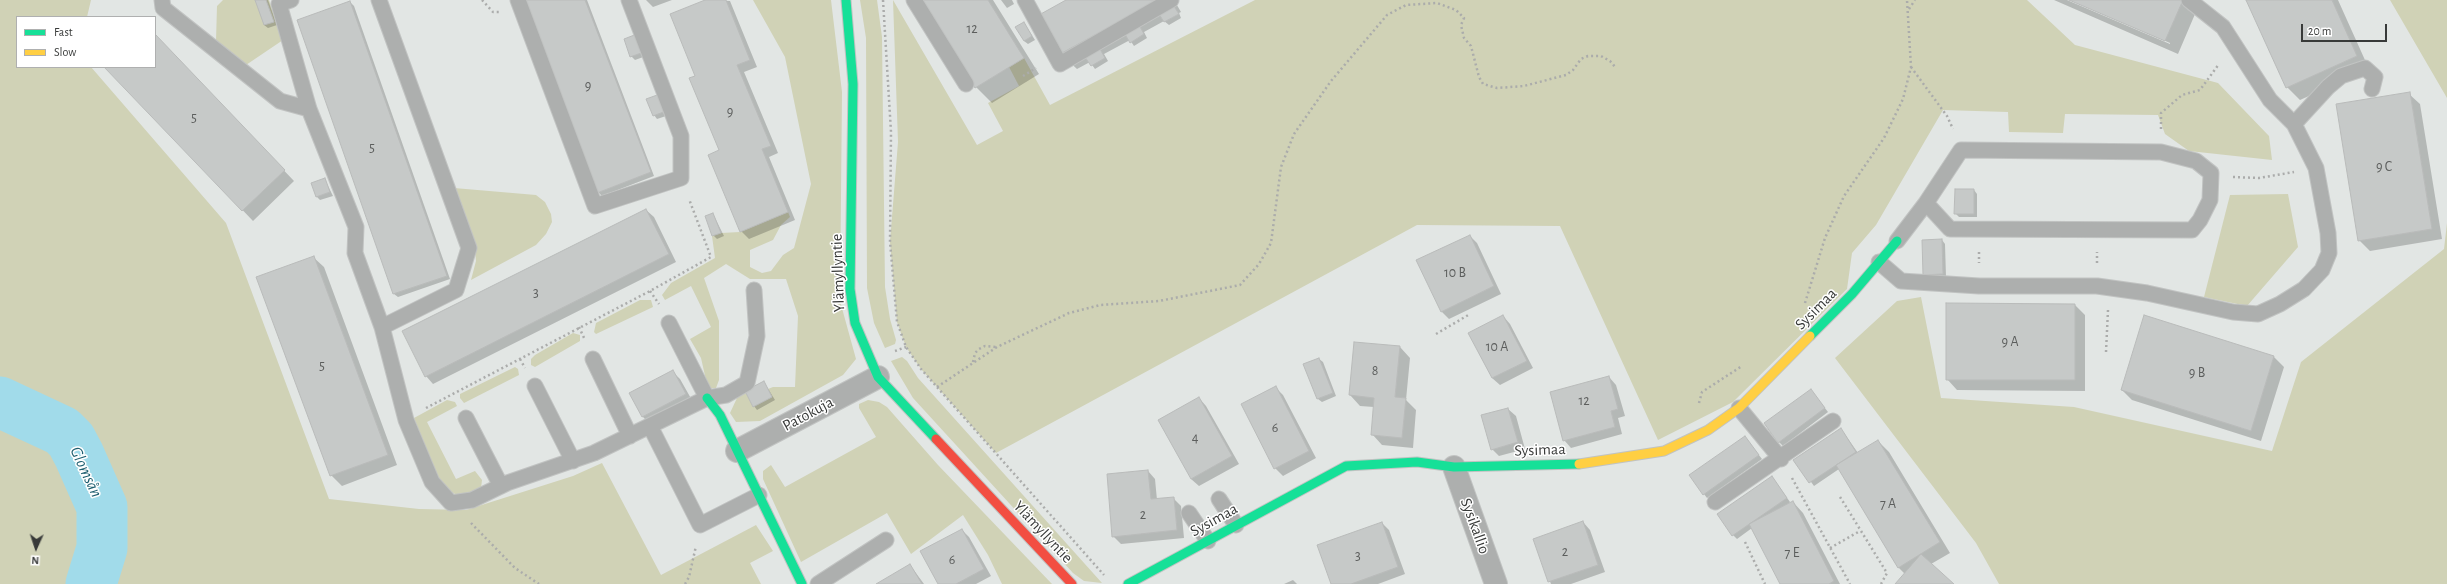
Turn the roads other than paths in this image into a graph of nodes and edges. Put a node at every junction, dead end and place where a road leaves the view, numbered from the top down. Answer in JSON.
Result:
{"nodes":[{"id":1,"x":162,"y":0,"type":"edge"},
{"id":2,"x":379,"y":0,"type":"edge"},
{"id":3,"x":518,"y":0,"type":"edge"},
{"id":4,"x":628,"y":0,"type":"edge"},
{"id":5,"x":846,"y":0,"type":"edge"},
{"id":6,"x":914,"y":0,"type":"edge"},
{"id":7,"x":1024,"y":0,"type":"edge"},
{"id":8,"x":1171,"y":0,"type":"edge"},
{"id":9,"x":2189,"y":0,"type":"edge"},
{"id":10,"x":283,"y":1,"type":"edge"},
{"id":11,"x":966,"y":84,"type":"dead end"},
{"id":12,"x":2372,"y":89,"type":"dead end"},
{"id":13,"x":309,"y":109,"type":"junction"},
{"id":14,"x":2294,"y":124,"type":"junction"},
{"id":15,"x":1926,"y":203,"type":"junction"},
{"id":16,"x":1897,"y":241,"type":"joint"},
{"id":17,"x":1879,"y":262,"type":"junction"},
{"id":18,"x":754,"y":290,"type":"dead end"},
{"id":19,"x":669,"y":324,"type":"dead end"},
{"id":20,"x":382,"y":328,"type":"junction"},
{"id":21,"x":593,"y":359,"type":"dead end"},
{"id":22,"x":878,"y":377,"type":"junction"},
{"id":23,"x":535,"y":386,"type":"dead end"},
{"id":24,"x":707,"y":398,"type":"junction"},
{"id":25,"x":1739,"y":408,"type":"junction"},
{"id":26,"x":466,"y":418,"type":"dead end"},
{"id":27,"x":1833,"y":421,"type":"dead end"},
{"id":28,"x":650,"y":426,"type":"junction"},
{"id":29,"x":630,"y":436,"type":"junction"},
{"id":30,"x":737,"y":451,"type":"junction"},
{"id":31,"x":1781,"y":459,"type":"junction"},
{"id":32,"x":573,"y":461,"type":"junction"},
{"id":33,"x":1454,"y":467,"type":"junction"},
{"id":34,"x":501,"y":486,"type":"junction"},
{"id":35,"x":759,"y":495,"type":"junction"},
{"id":36,"x":1219,"y":499,"type":"dead end"},
{"id":37,"x":1715,"y":502,"type":"dead end"},
{"id":38,"x":1189,"y":514,"type":"dead end"},
{"id":39,"x":1236,"y":526,"type":"junction"},
{"id":40,"x":886,"y":540,"type":"dead end"},
{"id":41,"x":1208,"y":541,"type":"junction"},
{"id":42,"x":802,"y":584,"type":"edge"},
{"id":43,"x":818,"y":584,"type":"edge"},
{"id":44,"x":1072,"y":584,"type":"edge"},
{"id":45,"x":1128,"y":584,"type":"edge"},
{"id":46,"x":1496,"y":584,"type":"edge"}],
"edges":[{"from":1,"to":13,"type":"lane"},
{"from":2,"to":20,"type":"lane"},
{"from":3,"to":4,"type":"lane"},
{"from":5,"to":22,"type":"street","name":"Ylämyllyntie"},
{"from":6,"to":11,"type":"lane"},
{"from":7,"to":8,"type":"lane"},
{"from":9,"to":14,"type":"lane"},
{"from":10,"to":13,"type":"lane"},
{"from":12,"to":14,"type":"lane"},
{"from":13,"to":20,"type":"lane"},
{"from":14,"to":17,"type":"lane"},
{"from":15,"to":15,"type":"lane"},
{"from":15,"to":16,"type":"lane"},
{"from":16,"to":17,"type":"street","name":"Sysimaa"},
{"from":17,"to":25,"type":"street","name":"Sysimaa"},
{"from":18,"to":24,"type":"lane"},
{"from":19,"to":24,"type":"lane"},
{"from":20,"to":34,"type":"lane"},
{"from":21,"to":29,"type":"lane"},
{"from":22,"to":30,"type":"street","name":"Patokuja"},
{"from":22,"to":44,"type":"street","name":"Ylämyllyntie"},
{"from":23,"to":32,"type":"lane"},
{"from":24,"to":28,"type":"lane"},
{"from":24,"to":30,"type":"street"},
{"from":25,"to":31,"type":"lane"},
{"from":25,"to":33,"type":"street","name":"Sysimaa"},
{"from":26,"to":34,"type":"lane"},
{"from":27,"to":31,"type":"lane"},
{"from":28,"to":29,"type":"lane"},
{"from":28,"to":35,"type":"lane"},
{"from":29,"to":32,"type":"lane"},
{"from":30,"to":35,"type":"street"},
{"from":31,"to":37,"type":"lane"},
{"from":32,"to":34,"type":"lane"},
{"from":33,"to":39,"type":"street","name":"Sysimaa"},
{"from":33,"to":46,"type":"street","name":"Sysikallio"},
{"from":35,"to":42,"type":"street"},
{"from":36,"to":39,"type":"lane"},
{"from":38,"to":41,"type":"lane"},
{"from":39,"to":41,"type":"street","name":"Sysimaa"},
{"from":40,"to":43,"type":"lane"},
{"from":41,"to":45,"type":"street","name":"Sysimaa"}]}
